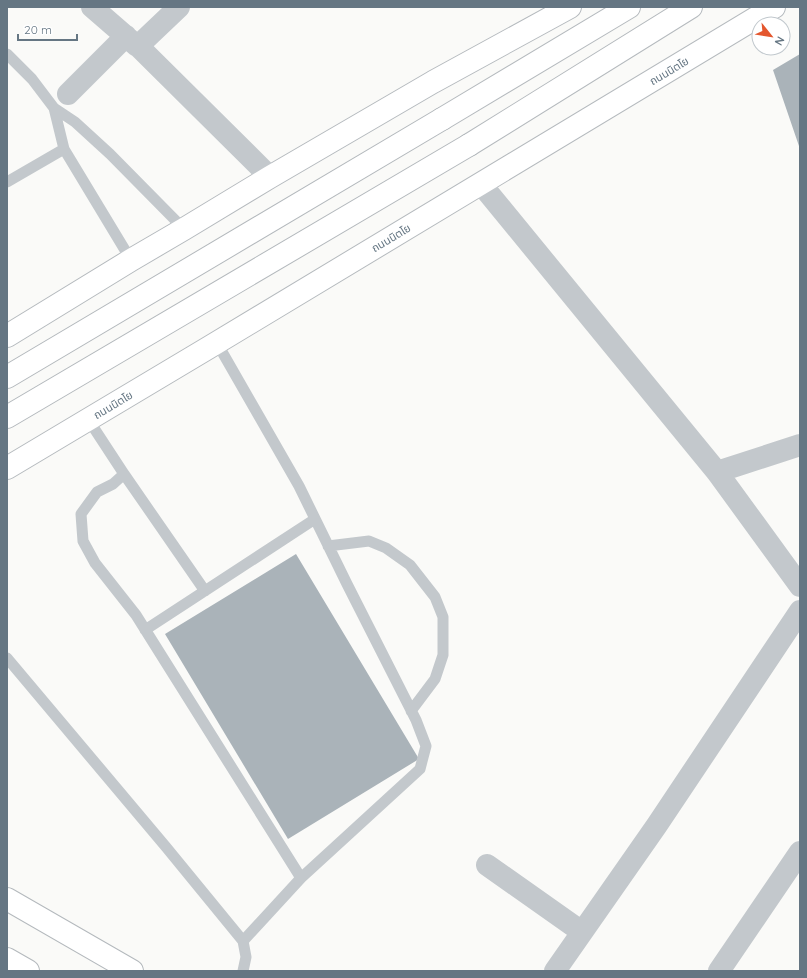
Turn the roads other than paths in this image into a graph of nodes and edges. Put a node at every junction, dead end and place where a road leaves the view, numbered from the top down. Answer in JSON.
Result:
{"nodes":[{"id":1,"x":92,"y":7,"type":"edge"},
{"id":2,"x":179,"y":7,"type":"edge"},
{"id":3,"x":570,"y":7,"type":"edge"},
{"id":4,"x":629,"y":7,"type":"edge"},
{"id":5,"x":691,"y":7,"type":"edge"},
{"id":6,"x":774,"y":7,"type":"edge"},
{"id":7,"x":132,"y":41,"type":"junction"},
{"id":8,"x":7,"y":54,"type":"edge"},
{"id":9,"x":61,"y":101,"type":"junction"},
{"id":10,"x":64,"y":149,"type":"junction"},
{"id":11,"x":270,"y":176,"type":"junction"},
{"id":12,"x":7,"y":182,"type":"edge"},
{"id":13,"x":481,"y":184,"type":"junction"},
{"id":14,"x":184,"y":229,"type":"junction"},
{"id":15,"x":131,"y":260,"type":"junction"},
{"id":16,"x":7,"y":336,"type":"edge"},
{"id":17,"x":217,"y":343,"type":"junction"},
{"id":18,"x":7,"y":377,"type":"edge"},
{"id":19,"x":7,"y":417,"type":"edge"},
{"id":20,"x":88,"y":419,"type":"junction"},
{"id":21,"x":800,"y":445,"type":"edge"},
{"id":22,"x":7,"y":468,"type":"edge"},
{"id":23,"x":717,"y":472,"type":"junction"},
{"id":24,"x":124,"y":474,"type":"junction"},
{"id":25,"x":315,"y":519,"type":"junction"},
{"id":26,"x":328,"y":546,"type":"junction"},
{"id":27,"x":800,"y":586,"type":"edge"},
{"id":28,"x":205,"y":591,"type":"junction"},
{"id":29,"x":800,"y":611,"type":"edge"},
{"id":30,"x":145,"y":630,"type":"junction"},
{"id":31,"x":7,"y":658,"type":"edge"},
{"id":32,"x":411,"y":711,"type":"junction"},
{"id":33,"x":800,"y":852,"type":"edge"},
{"id":34,"x":487,"y":865,"type":"dead end"},
{"id":35,"x":301,"y":878,"type":"junction"},
{"id":36,"x":7,"y":899,"type":"edge"},
{"id":37,"x":582,"y":932,"type":"junction"},
{"id":38,"x":243,"y":941,"type":"junction"},
{"id":39,"x":7,"y":958,"type":"edge"},
{"id":40,"x":28,"y":971,"type":"edge"},
{"id":41,"x":132,"y":971,"type":"edge"},
{"id":42,"x":243,"y":971,"type":"edge"},
{"id":43,"x":556,"y":971,"type":"edge"},
{"id":44,"x":719,"y":971,"type":"edge"}],
"edges":[{"from":1,"to":7,"type":"street"},
{"from":2,"to":7,"type":"street"},
{"from":3,"to":11,"type":"main road"},
{"from":4,"to":18,"type":"main road"},
{"from":5,"to":19,"type":"main road"},
{"from":6,"to":13,"type":"main road","name":"ถนนนิตโย"},
{"from":7,"to":9,"type":"street"},
{"from":7,"to":11,"type":"street"},
{"from":8,"to":9,"type":"lane"},
{"from":9,"to":10,"type":"lane"},
{"from":9,"to":14,"type":"lane"},
{"from":10,"to":12,"type":"lane"},
{"from":10,"to":15,"type":"lane"},
{"from":11,"to":14,"type":"main road"},
{"from":13,"to":17,"type":"main road","name":"ถนนนิตโย"},
{"from":13,"to":23,"type":"street"},
{"from":14,"to":15,"type":"main road"},
{"from":15,"to":16,"type":"main road"},
{"from":17,"to":20,"type":"main road","name":"ถนนนิตโย"},
{"from":17,"to":25,"type":"lane"},
{"from":20,"to":22,"type":"main road","name":"ถนนนิตโย"},
{"from":20,"to":24,"type":"lane"},
{"from":21,"to":23,"type":"street"},
{"from":23,"to":27,"type":"street"},
{"from":24,"to":28,"type":"lane"},
{"from":24,"to":30,"type":"lane"},
{"from":25,"to":26,"type":"lane"},
{"from":25,"to":28,"type":"lane"},
{"from":26,"to":32,"type":"lane"},
{"from":26,"to":32,"type":"lane"},
{"from":28,"to":30,"type":"lane"},
{"from":29,"to":37,"type":"street"},
{"from":30,"to":35,"type":"lane"},
{"from":31,"to":38,"type":"lane"},
{"from":32,"to":35,"type":"lane"},
{"from":33,"to":44,"type":"street"},
{"from":34,"to":37,"type":"street"},
{"from":35,"to":38,"type":"lane"},
{"from":36,"to":41,"type":"main road"},
{"from":37,"to":43,"type":"street"},
{"from":38,"to":42,"type":"lane"},
{"from":39,"to":40,"type":"main road"}]}
